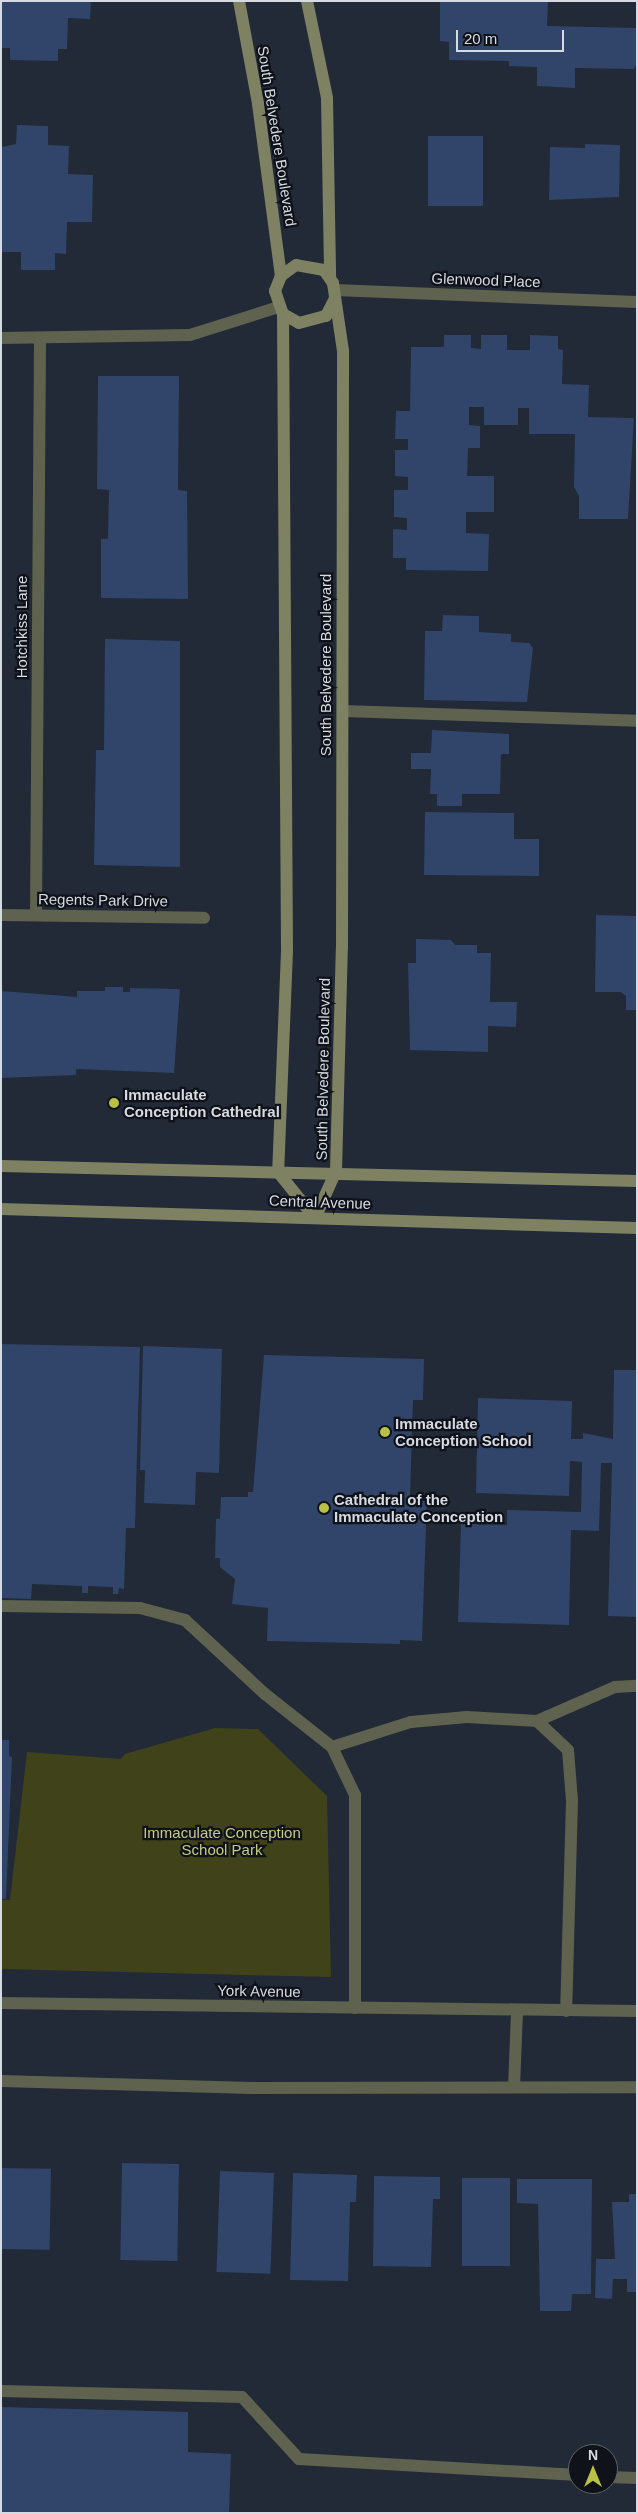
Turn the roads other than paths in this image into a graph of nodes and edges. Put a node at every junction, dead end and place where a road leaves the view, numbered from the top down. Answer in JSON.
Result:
{"nodes":[{"id":1,"x":239,"y":1,"type":"edge"},
{"id":2,"x":307,"y":1,"type":"edge"},
{"id":3,"x":281,"y":276,"type":"junction"},
{"id":4,"x":330,"y":277,"type":"junction"},
{"id":5,"x":335,"y":295,"type":"junction"},
{"id":6,"x":637,"y":302,"type":"edge"},
{"id":7,"x":281,"y":311,"type":"junction"},
{"id":8,"x":1,"y":338,"type":"edge"},
{"id":9,"x":40,"y":339,"type":"junction"},
{"id":10,"x":343,"y":711,"type":"junction"},
{"id":11,"x":637,"y":721,"type":"edge"},
{"id":12,"x":36,"y":915,"type":"junction"},
{"id":13,"x":1,"y":916,"type":"edge"},
{"id":14,"x":204,"y":918,"type":"dead end"},
{"id":15,"x":1,"y":1166,"type":"edge"},
{"id":16,"x":336,"y":1171,"type":"junction"},
{"id":17,"x":278,"y":1172,"type":"junction"},
{"id":18,"x":637,"y":1181,"type":"edge"},
{"id":19,"x":1,"y":1209,"type":"edge"},
{"id":20,"x":315,"y":1218,"type":"junction"},
{"id":21,"x":637,"y":1228,"type":"edge"},
{"id":22,"x":1,"y":1606,"type":"edge"},
{"id":23,"x":637,"y":1686,"type":"edge"},
{"id":24,"x":537,"y":1721,"type":"junction"},
{"id":25,"x":332,"y":1747,"type":"junction"},
{"id":26,"x":1,"y":2002,"type":"edge"},
{"id":27,"x":355,"y":2008,"type":"junction"},
{"id":28,"x":517,"y":2011,"type":"junction"},
{"id":29,"x":566,"y":2011,"type":"junction"},
{"id":30,"x":637,"y":2011,"type":"edge"},
{"id":31,"x":1,"y":2081,"type":"edge"},
{"id":32,"x":637,"y":2086,"type":"edge"},
{"id":33,"x":514,"y":2087,"type":"junction"},
{"id":34,"x":1,"y":2391,"type":"edge"},
{"id":35,"x":568,"y":2474,"type":"edge"},
{"id":36,"x":618,"y":2477,"type":"edge"},
{"id":37,"x":637,"y":2478,"type":"edge"}],
"edges":[{"from":1,"to":3,"type":"street","name":"South Belvedere Boulevard"},
{"from":2,"to":4,"type":"street","name":"South Belvedere Boulevard"},
{"from":3,"to":4,"type":"street"},
{"from":3,"to":7,"type":"street","name":"South Belvedere Boulevard"},
{"from":4,"to":5,"type":"street","name":"South Belvedere Boulevard"},
{"from":5,"to":6,"type":"street","name":"Glenwood Place"},
{"from":5,"to":7,"type":"street"},
{"from":5,"to":10,"type":"street","name":"South Belvedere Boulevard"},
{"from":7,"to":9,"type":"street"},
{"from":7,"to":17,"type":"street","name":"South Belvedere Boulevard"},
{"from":8,"to":9,"type":"street"},
{"from":9,"to":12,"type":"street","name":"Hotchkiss Lane"},
{"from":10,"to":11,"type":"street"},
{"from":10,"to":16,"type":"street","name":"South Belvedere Boulevard"},
{"from":12,"to":13,"type":"street","name":"Regents Park Drive"},
{"from":12,"to":14,"type":"street","name":"Regents Park Drive"},
{"from":15,"to":17,"type":"street","name":"Central Avenue"},
{"from":16,"to":17,"type":"street","name":"Central Avenue"},
{"from":16,"to":18,"type":"street","name":"Central Avenue"},
{"from":16,"to":20,"type":"street","name":"South Belvedere Boulevard"},
{"from":17,"to":20,"type":"street"},
{"from":19,"to":20,"type":"street","name":"Central Avenue"},
{"from":20,"to":21,"type":"street","name":"Central Avenue"},
{"from":22,"to":25,"type":"street"},
{"from":23,"to":24,"type":"street"},
{"from":24,"to":25,"type":"street"},
{"from":24,"to":29,"type":"street"},
{"from":25,"to":27,"type":"street"},
{"from":26,"to":27,"type":"street","name":"York Avenue"},
{"from":27,"to":28,"type":"street","name":"York Avenue"},
{"from":28,"to":29,"type":"street","name":"York Avenue"},
{"from":28,"to":33,"type":"street"},
{"from":29,"to":30,"type":"street","name":"York Avenue"},
{"from":31,"to":33,"type":"street"},
{"from":32,"to":33,"type":"street"},
{"from":34,"to":35,"type":"street"},
{"from":36,"to":37,"type":"street"}]}
